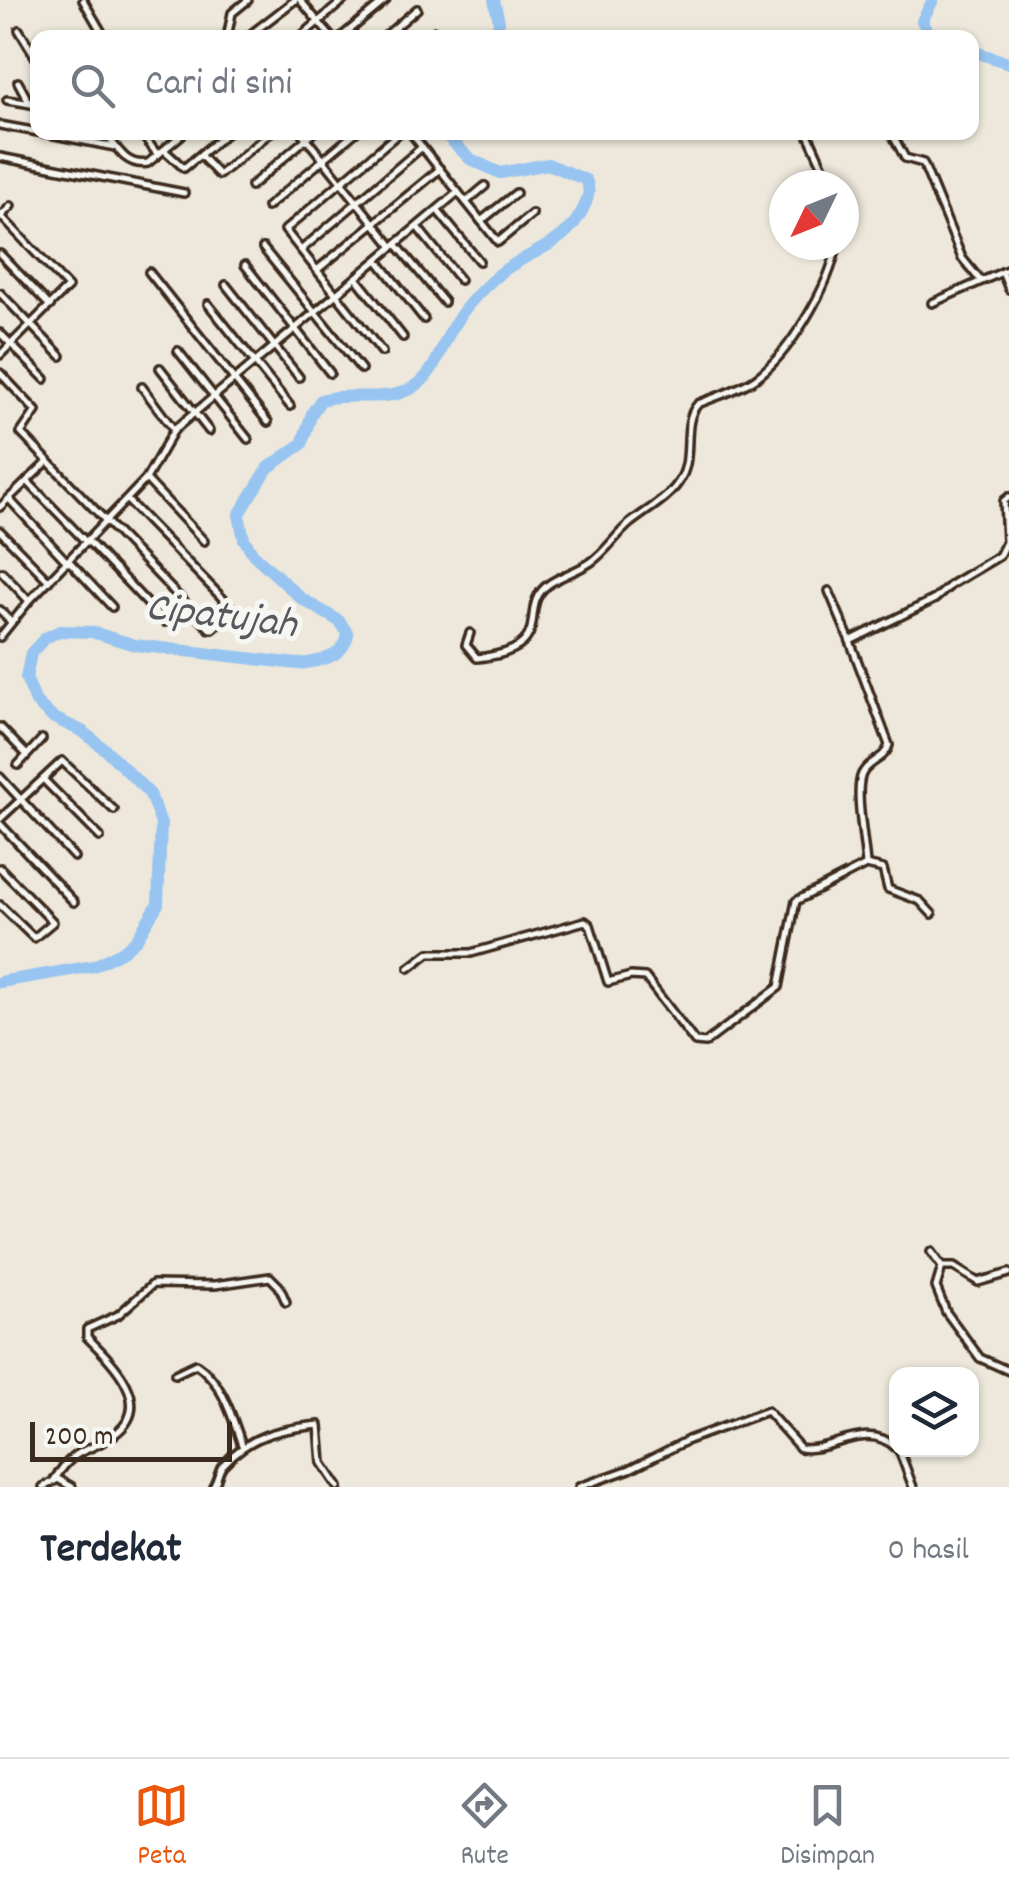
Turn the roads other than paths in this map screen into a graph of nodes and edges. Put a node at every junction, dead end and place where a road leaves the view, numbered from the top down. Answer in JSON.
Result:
{"nodes":[{"id":1,"x":82,"y":0,"type":"edge"},
{"id":2,"x":248,"y":0,"type":"edge"},
{"id":3,"x":298,"y":0,"type":"edge"},
{"id":4,"x":344,"y":0,"type":"edge"},
{"id":5,"x":386,"y":0,"type":"edge"},
{"id":6,"x":417,"y":9,"type":"dead end"},
{"id":7,"x":318,"y":22,"type":"junction"},
{"id":8,"x":18,"y":30,"type":"dead end"},
{"id":9,"x":100,"y":30,"type":"edge"},
{"id":10,"x":229,"y":30,"type":"edge"},
{"id":11,"x":257,"y":30,"type":"edge"},
{"id":12,"x":308,"y":30,"type":"edge"},
{"id":13,"x":325,"y":30,"type":"edge"},
{"id":14,"x":350,"y":30,"type":"edge"},
{"id":15,"x":393,"y":30,"type":"edge"},
{"id":16,"x":30,"y":49,"type":"edge"},
{"id":17,"x":18,"y":82,"type":"dead end"},
{"id":18,"x":30,"y":98,"type":"edge"},
{"id":19,"x":7,"y":100,"type":"dead end"},
{"id":20,"x":30,"y":103,"type":"edge"},
{"id":21,"x":0,"y":125,"type":"edge"},
{"id":22,"x":30,"y":131,"type":"edge"},
{"id":23,"x":80,"y":140,"type":"edge"},
{"id":24,"x":110,"y":140,"type":"edge"},
{"id":25,"x":148,"y":140,"type":"edge"},
{"id":26,"x":172,"y":140,"type":"edge"},
{"id":27,"x":219,"y":140,"type":"edge"},
{"id":28,"x":261,"y":140,"type":"edge"},
{"id":29,"x":300,"y":140,"type":"edge"},
{"id":30,"x":307,"y":140,"type":"edge"},
{"id":31,"x":347,"y":140,"type":"edge"},
{"id":32,"x":390,"y":140,"type":"edge"},
{"id":33,"x":416,"y":140,"type":"edge"},
{"id":34,"x":810,"y":140,"type":"edge"},
{"id":35,"x":895,"y":140,"type":"edge"},
{"id":36,"x":116,"y":147,"type":"junction"},
{"id":37,"x":422,"y":147,"type":"junction"},
{"id":38,"x":161,"y":152,"type":"junction"},
{"id":39,"x":201,"y":156,"type":"junction"},
{"id":40,"x":0,"y":157,"type":"edge"},
{"id":41,"x":323,"y":160,"type":"junction"},
{"id":42,"x":440,"y":169,"type":"junction"},
{"id":43,"x":824,"y":170,"type":"edge"},
{"id":44,"x":340,"y":181,"type":"junction"},
{"id":45,"x":250,"y":186,"type":"dead end"},
{"id":46,"x":484,"y":186,"type":"dead end"},
{"id":47,"x":458,"y":192,"type":"junction"},
{"id":48,"x":184,"y":193,"type":"dead end"},
{"id":49,"x":516,"y":193,"type":"dead end"},
{"id":50,"x":357,"y":202,"type":"junction"},
{"id":51,"x":466,"y":202,"type":"junction"},
{"id":52,"x":11,"y":206,"type":"dead end"},
{"id":53,"x":267,"y":207,"type":"dead end"},
{"id":54,"x":438,"y":210,"type":"junction"},
{"id":55,"x":532,"y":214,"type":"dead end"},
{"id":56,"x":0,"y":216,"type":"edge"},
{"id":57,"x":481,"y":221,"type":"junction"},
{"id":58,"x":374,"y":224,"type":"junction"},
{"id":59,"x":417,"y":228,"type":"junction"},
{"id":60,"x":395,"y":246,"type":"junction"},
{"id":61,"x":264,"y":248,"type":"dead end"},
{"id":62,"x":301,"y":250,"type":"junction"},
{"id":63,"x":0,"y":254,"type":"edge"},
{"id":64,"x":832,"y":260,"type":"edge"},
{"id":65,"x":378,"y":261,"type":"junction"},
{"id":66,"x":479,"y":261,"type":"dead end"},
{"id":67,"x":245,"y":265,"type":"dead end"},
{"id":68,"x":317,"y":270,"type":"junction"},
{"id":69,"x":1006,"y":271,"type":"edge"},
{"id":70,"x":149,"y":272,"type":"dead end"},
{"id":71,"x":357,"y":279,"type":"junction"},
{"id":72,"x":460,"y":280,"type":"dead end"},
{"id":73,"x":980,"y":280,"type":"junction"},
{"id":74,"x":226,"y":285,"type":"dead end"},
{"id":75,"x":1009,"y":289,"type":"edge"},
{"id":76,"x":0,"y":293,"type":"edge"},
{"id":77,"x":338,"y":296,"type":"junction"},
{"id":78,"x":444,"y":302,"type":"dead end"},
{"id":79,"x":932,"y":303,"type":"dead end"},
{"id":80,"x":208,"y":304,"type":"dead end"},
{"id":81,"x":50,"y":306,"type":"junction"},
{"id":82,"x":316,"y":314,"type":"junction"},
{"id":83,"x":424,"y":319,"type":"dead end"},
{"id":84,"x":31,"y":325,"type":"junction"},
{"id":85,"x":296,"y":330,"type":"junction"},
{"id":86,"x":0,"y":333,"type":"edge"},
{"id":87,"x":403,"y":336,"type":"dead end"},
{"id":88,"x":11,"y":344,"type":"junction"},
{"id":89,"x":276,"y":347,"type":"junction"},
{"id":90,"x":178,"y":352,"type":"dead end"},
{"id":91,"x":382,"y":352,"type":"dead end"},
{"id":92,"x":0,"y":355,"type":"edge"},
{"id":93,"x":61,"y":356,"type":"dead end"},
{"id":94,"x":256,"y":364,"type":"junction"},
{"id":95,"x":160,"y":368,"type":"dead end"},
{"id":96,"x":361,"y":369,"type":"dead end"},
{"id":97,"x":0,"y":373,"type":"edge"},
{"id":98,"x":330,"y":373,"type":"dead end"},
{"id":99,"x":299,"y":377,"type":"dead end"},
{"id":100,"x":45,"y":379,"type":"dead end"},
{"id":101,"x":235,"y":380,"type":"junction"},
{"id":102,"x":142,"y":388,"type":"dead end"},
{"id":103,"x":214,"y":397,"type":"junction"},
{"id":104,"x":290,"y":406,"type":"dead end"},
{"id":105,"x":195,"y":413,"type":"junction"},
{"id":106,"x":268,"y":422,"type":"dead end"},
{"id":107,"x":174,"y":430,"type":"junction"},
{"id":108,"x":209,"y":431,"type":"dead end"},
{"id":109,"x":248,"y":440,"type":"dead end"},
{"id":110,"x":48,"y":461,"type":"junction"},
{"id":111,"x":146,"y":479,"type":"junction"},
{"id":112,"x":28,"y":481,"type":"junction"},
{"id":113,"x":1009,"y":497,"type":"edge"},
{"id":114,"x":9,"y":499,"type":"junction"},
{"id":115,"x":128,"y":500,"type":"junction"},
{"id":116,"x":0,"y":507,"type":"edge"},
{"id":117,"x":107,"y":522,"type":"junction"},
{"id":118,"x":0,"y":531,"type":"edge"},
{"id":119,"x":204,"y":541,"type":"dead end"},
{"id":120,"x":88,"y":542,"type":"junction"},
{"id":121,"x":68,"y":562,"type":"junction"},
{"id":122,"x":2,"y":572,"type":"edge"},
{"id":123,"x":49,"y":582,"type":"junction"},
{"id":124,"x":828,"y":591,"type":"dead end"},
{"id":125,"x":29,"y":602,"type":"junction"},
{"id":126,"x":186,"y":604,"type":"junction"},
{"id":127,"x":112,"y":607,"type":"dead end"},
{"id":128,"x":0,"y":610,"type":"edge"},
{"id":129,"x":11,"y":622,"type":"junction"},
{"id":130,"x":470,"y":634,"type":"dead end"},
{"id":131,"x":0,"y":638,"type":"edge"},
{"id":132,"x":850,"y":641,"type":"junction"},
{"id":133,"x":0,"y":728,"type":"edge"},
{"id":134,"x":42,"y":740,"type":"dead end"},
{"id":135,"x":27,"y":755,"type":"junction"},
{"id":136,"x":18,"y":765,"type":"dead end"},
{"id":137,"x":0,"y":777,"type":"edge"},
{"id":138,"x":44,"y":779,"type":"junction"},
{"id":139,"x":21,"y":800,"type":"junction"},
{"id":140,"x":114,"y":810,"type":"dead end"},
{"id":141,"x":0,"y":822,"type":"edge"},
{"id":142,"x":100,"y":836,"type":"dead end"},
{"id":143,"x":74,"y":857,"type":"dead end"},
{"id":144,"x":866,"y":865,"type":"junction"},
{"id":145,"x":0,"y":868,"type":"edge"},
{"id":146,"x":74,"y":902,"type":"dead end"},
{"id":147,"x":0,"y":905,"type":"edge"},
{"id":148,"x":932,"y":914,"type":"dead end"},
{"id":149,"x":408,"y":968,"type":"dead end"},
{"id":150,"x":931,"y":1252,"type":"dead end"},
{"id":151,"x":942,"y":1267,"type":"junction"},
{"id":152,"x":1009,"y":1273,"type":"edge"},
{"id":153,"x":286,"y":1302,"type":"dead end"},
{"id":154,"x":1009,"y":1371,"type":"edge"},
{"id":155,"x":175,"y":1374,"type":"dead end"},
{"id":156,"x":889,"y":1440,"type":"edge"},
{"id":157,"x":242,"y":1445,"type":"junction"},
{"id":158,"x":901,"y":1457,"type":"edge"},
{"id":159,"x":54,"y":1480,"type":"junction"},
{"id":160,"x":42,"y":1487,"type":"edge"},
{"id":161,"x":72,"y":1487,"type":"edge"},
{"id":162,"x":213,"y":1487,"type":"edge"},
{"id":163,"x":338,"y":1487,"type":"edge"},
{"id":164,"x":579,"y":1487,"type":"edge"},
{"id":165,"x":913,"y":1487,"type":"edge"}],
"edges":[{"from":1,"to":9,"type":"street"},
{"from":2,"to":10,"type":"street"},
{"from":3,"to":7,"type":"street"},
{"from":3,"to":11,"type":"street"},
{"from":4,"to":7,"type":"street"},
{"from":5,"to":14,"type":"street"},
{"from":6,"to":15,"type":"street"},
{"from":7,"to":12,"type":"street"},
{"from":7,"to":13,"type":"street"},
{"from":8,"to":16,"type":"street"},
{"from":17,"to":18,"type":"street"},
{"from":19,"to":20,"type":"street"},
{"from":21,"to":22,"type":"street"},
{"from":23,"to":36,"type":"street"},
{"from":24,"to":36,"type":"street"},
{"from":25,"to":38,"type":"street"},
{"from":26,"to":38,"type":"street"},
{"from":27,"to":39,"type":"street"},
{"from":28,"to":39,"type":"street"},
{"from":29,"to":45,"type":"street"},
{"from":30,"to":41,"type":"street"},
{"from":31,"to":41,"type":"street"},
{"from":32,"to":44,"type":"street"},
{"from":33,"to":37,"type":"street"},
{"from":34,"to":43,"type":"street"},
{"from":35,"to":73,"type":"street"},
{"from":36,"to":38,"type":"street"},
{"from":37,"to":42,"type":"street"},
{"from":37,"to":50,"type":"street"},
{"from":38,"to":39,"type":"street"},
{"from":40,"to":48,"type":"street"},
{"from":41,"to":44,"type":"street"},
{"from":41,"to":53,"type":"street"},
{"from":42,"to":47,"type":"street"},
{"from":42,"to":58,"type":"street"},
{"from":44,"to":50,"type":"street"},
{"from":44,"to":62,"type":"street"},
{"from":46,"to":51,"type":"street"},
{"from":47,"to":51,"type":"street"},
{"from":47,"to":54,"type":"street"},
{"from":49,"to":57,"type":"street"},
{"from":50,"to":58,"type":"street"},
{"from":50,"to":62,"type":"street"},
{"from":51,"to":57,"type":"street"},
{"from":52,"to":56,"type":"street"},
{"from":54,"to":59,"type":"street"},
{"from":54,"to":66,"type":"street"},
{"from":55,"to":57,"type":"street"},
{"from":56,"to":81,"type":"street"},
{"from":58,"to":60,"type":"street"},
{"from":58,"to":68,"type":"street"},
{"from":59,"to":60,"type":"street"},
{"from":59,"to":72,"type":"street"},
{"from":60,"to":65,"type":"street"},
{"from":60,"to":78,"type":"street"},
{"from":61,"to":82,"type":"street"},
{"from":62,"to":68,"type":"street"},
{"from":63,"to":81,"type":"street"},
{"from":64,"to":130,"type":"street"},
{"from":65,"to":71,"type":"street"},
{"from":65,"to":83,"type":"street"},
{"from":67,"to":85,"type":"street"},
{"from":68,"to":77,"type":"street"},
{"from":69,"to":73,"type":"street"},
{"from":69,"to":75,"type":"street"},
{"from":70,"to":101,"type":"street"},
{"from":71,"to":77,"type":"street"},
{"from":71,"to":87,"type":"street"},
{"from":73,"to":79,"type":"street"},
{"from":74,"to":89,"type":"street"},
{"from":76,"to":84,"type":"street"},
{"from":77,"to":82,"type":"street"},
{"from":77,"to":91,"type":"street"},
{"from":80,"to":94,"type":"street"},
{"from":81,"to":84,"type":"street"},
{"from":82,"to":85,"type":"street"},
{"from":82,"to":96,"type":"street"},
{"from":84,"to":88,"type":"street"},
{"from":84,"to":93,"type":"street"},
{"from":85,"to":89,"type":"street"},
{"from":85,"to":98,"type":"street"},
{"from":86,"to":88,"type":"street"},
{"from":88,"to":92,"type":"street"},
{"from":88,"to":100,"type":"street"},
{"from":89,"to":94,"type":"street"},
{"from":89,"to":99,"type":"street"},
{"from":90,"to":103,"type":"street"},
{"from":94,"to":101,"type":"street"},
{"from":94,"to":104,"type":"street"},
{"from":95,"to":105,"type":"street"},
{"from":97,"to":110,"type":"street"},
{"from":101,"to":103,"type":"street"},
{"from":101,"to":106,"type":"street"},
{"from":102,"to":107,"type":"street"},
{"from":103,"to":105,"type":"street"},
{"from":103,"to":109,"type":"street"},
{"from":105,"to":107,"type":"street"},
{"from":105,"to":108,"type":"street"},
{"from":107,"to":111,"type":"street"},
{"from":110,"to":112,"type":"street"},
{"from":110,"to":117,"type":"street"},
{"from":111,"to":115,"type":"street"},
{"from":111,"to":119,"type":"street"},
{"from":112,"to":114,"type":"street"},
{"from":112,"to":120,"type":"street"},
{"from":113,"to":132,"type":"street"},
{"from":114,"to":116,"type":"street"},
{"from":114,"to":121,"type":"street"},
{"from":115,"to":117,"type":"street"},
{"from":115,"to":126,"type":"street"},
{"from":117,"to":120,"type":"street"},
{"from":117,"to":126,"type":"street"},
{"from":118,"to":123,"type":"street"},
{"from":120,"to":121,"type":"street"},
{"from":120,"to":126,"type":"street"},
{"from":121,"to":123,"type":"street"},
{"from":121,"to":127,"type":"street"},
{"from":122,"to":125,"type":"street"},
{"from":123,"to":125,"type":"street"},
{"from":124,"to":132,"type":"street"},
{"from":125,"to":129,"type":"street"},
{"from":128,"to":129,"type":"street"},
{"from":129,"to":131,"type":"street"},
{"from":132,"to":144,"type":"street"},
{"from":133,"to":135,"type":"street"},
{"from":134,"to":135,"type":"street"},
{"from":135,"to":136,"type":"street"},
{"from":137,"to":139,"type":"street"},
{"from":138,"to":139,"type":"street"},
{"from":138,"to":140,"type":"street"},
{"from":138,"to":142,"type":"street"},
{"from":139,"to":141,"type":"street"},
{"from":139,"to":143,"type":"street"},
{"from":141,"to":146,"type":"street"},
{"from":144,"to":148,"type":"street"},
{"from":144,"to":149,"type":"street"},
{"from":145,"to":147,"type":"street"},
{"from":150,"to":151,"type":"street"},
{"from":151,"to":152,"type":"street"},
{"from":151,"to":154,"type":"street"},
{"from":153,"to":159,"type":"street"},
{"from":155,"to":157,"type":"street"},
{"from":156,"to":164,"type":"street"},
{"from":157,"to":162,"type":"street"},
{"from":157,"to":163,"type":"street"},
{"from":158,"to":165,"type":"street"},
{"from":159,"to":160,"type":"street"},
{"from":159,"to":161,"type":"street"}]}
